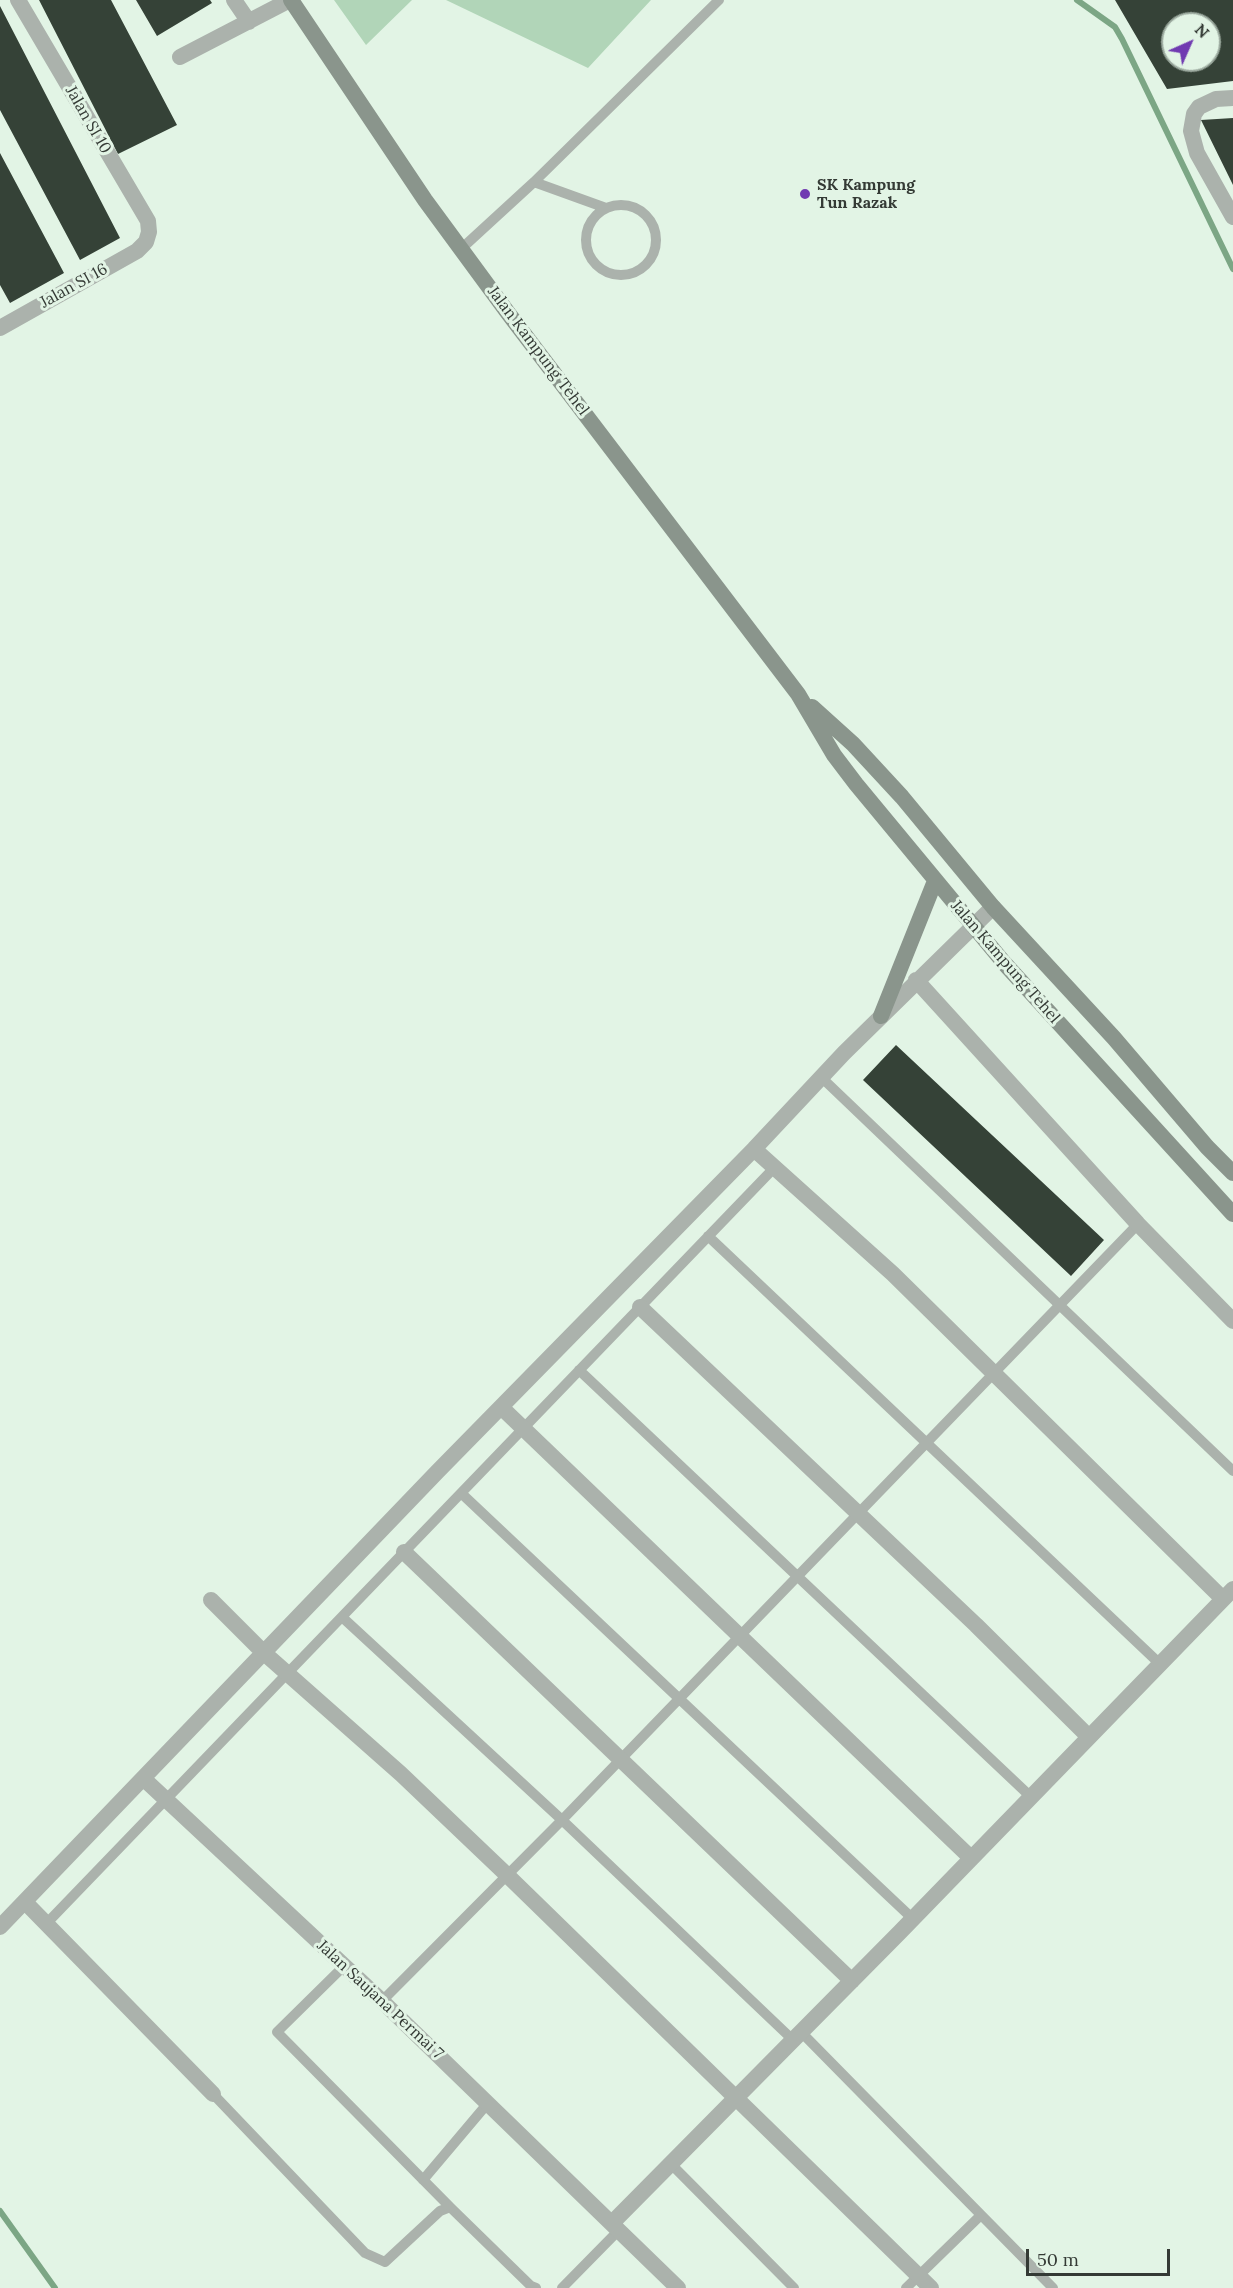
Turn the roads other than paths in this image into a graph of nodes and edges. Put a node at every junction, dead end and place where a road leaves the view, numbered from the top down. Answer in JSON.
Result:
{"nodes":[{"id":1,"x":18,"y":0,"type":"edge"},
{"id":2,"x":234,"y":0,"type":"edge"},
{"id":3,"x":290,"y":0,"type":"edge"},
{"id":4,"x":719,"y":0,"type":"edge"},
{"id":5,"x":249,"y":22,"type":"junction"},
{"id":6,"x":180,"y":57,"type":"dead end"},
{"id":7,"x":1233,"y":98,"type":"edge"},
{"id":8,"x":534,"y":182,"type":"junction"},
{"id":9,"x":606,"y":208,"type":"junction"},
{"id":10,"x":1233,"y":217,"type":"edge"},
{"id":11,"x":146,"y":242,"type":"joint"},
{"id":12,"x":461,"y":249,"type":"junction"},
{"id":13,"x":1,"y":326,"type":"edge"},
{"id":14,"x":798,"y":694,"type":"junction"},
{"id":15,"x":936,"y":881,"type":"junction"},
{"id":16,"x":993,"y":907,"type":"junction"},
{"id":17,"x":973,"y":926,"type":"junction"},
{"id":18,"x":916,"y":980,"type":"junction"},
{"id":19,"x":881,"y":1016,"type":"junction"},
{"id":20,"x":821,"y":1077,"type":"junction"},
{"id":21,"x":1128,"y":1100,"type":"junction"},
{"id":22,"x":754,"y":1149,"type":"junction"},
{"id":23,"x":775,"y":1167,"type":"junction"},
{"id":24,"x":1233,"y":1171,"type":"edge"},
{"id":25,"x":1233,"y":1198,"type":"edge"},
{"id":26,"x":1233,"y":1214,"type":"edge"},
{"id":27,"x":1138,"y":1224,"type":"junction"},
{"id":28,"x":708,"y":1236,"type":"junction"},
{"id":29,"x":1060,"y":1305,"type":"junction"},
{"id":30,"x":640,"y":1307,"type":"junction"},
{"id":31,"x":1233,"y":1321,"type":"edge"},
{"id":32,"x":579,"y":1370,"type":"junction"},
{"id":33,"x":994,"y":1373,"type":"junction"},
{"id":34,"x":501,"y":1407,"type":"junction"},
{"id":35,"x":523,"y":1428,"type":"junction"},
{"id":36,"x":926,"y":1444,"type":"junction"},
{"id":37,"x":1233,"y":1471,"type":"edge"},
{"id":38,"x":461,"y":1493,"type":"junction"},
{"id":39,"x":859,"y":1514,"type":"junction"},
{"id":40,"x":404,"y":1552,"type":"junction"},
{"id":41,"x":799,"y":1575,"type":"junction"},
{"id":42,"x":1228,"y":1594,"type":"edge"},
{"id":43,"x":211,"y":1600,"type":"dead end"},
{"id":44,"x":342,"y":1617,"type":"junction"},
{"id":45,"x":740,"y":1636,"type":"junction"},
{"id":46,"x":263,"y":1652,"type":"junction"},
{"id":47,"x":1160,"y":1664,"type":"junction"},
{"id":48,"x":288,"y":1673,"type":"junction"},
{"id":49,"x":680,"y":1697,"type":"junction"},
{"id":50,"x":1089,"y":1737,"type":"junction"},
{"id":51,"x":621,"y":1760,"type":"junction"},
{"id":52,"x":144,"y":1779,"type":"junction"},
{"id":53,"x":1031,"y":1797,"type":"junction"},
{"id":54,"x":166,"y":1800,"type":"junction"},
{"id":55,"x":562,"y":1820,"type":"junction"},
{"id":56,"x":971,"y":1858,"type":"junction"},
{"id":57,"x":507,"y":1875,"type":"junction"},
{"id":58,"x":25,"y":1902,"type":"junction"},
{"id":59,"x":913,"y":1919,"type":"junction"},
{"id":60,"x":46,"y":1924,"type":"junction"},
{"id":61,"x":0,"y":1927,"type":"edge"},
{"id":62,"x":344,"y":1966,"type":"junction"},
{"id":63,"x":852,"y":1981,"type":"junction"},
{"id":64,"x":382,"y":2001,"type":"junction"},
{"id":65,"x":797,"y":2036,"type":"junction"},
{"id":66,"x":213,"y":2094,"type":"joint"},
{"id":67,"x":736,"y":2096,"type":"junction"},
{"id":68,"x":488,"y":2103,"type":"junction"},
{"id":69,"x":670,"y":2163,"type":"junction"},
{"id":70,"x":423,"y":2180,"type":"junction"},
{"id":71,"x":450,"y":2207,"type":"junction"},
{"id":72,"x":981,"y":2215,"type":"junction"},
{"id":73,"x":615,"y":2227,"type":"junction"},
{"id":74,"x":918,"y":2276,"type":"junction"},
{"id":75,"x":536,"y":2288,"type":"edge"},
{"id":76,"x":562,"y":2288,"type":"edge"},
{"id":77,"x":678,"y":2288,"type":"edge"},
{"id":78,"x":794,"y":2288,"type":"edge"},
{"id":79,"x":906,"y":2288,"type":"edge"},
{"id":80,"x":931,"y":2288,"type":"edge"},
{"id":81,"x":1053,"y":2288,"type":"edge"}],
"edges":[{"from":1,"to":11,"type":"street","name":"Jalan SI 10"},
{"from":2,"to":5,"type":"street"},
{"from":3,"to":5,"type":"street"},
{"from":3,"to":12,"type":"main road","name":"Jalan Kampung Tehel"},
{"from":4,"to":8,"type":"lane"},
{"from":5,"to":6,"type":"street"},
{"from":7,"to":10,"type":"street"},
{"from":8,"to":9,"type":"lane"},
{"from":8,"to":12,"type":"lane"},
{"from":9,"to":9,"type":"lane"},
{"from":11,"to":13,"type":"street","name":"Jalan SI 16"},
{"from":12,"to":14,"type":"main road","name":"Jalan Kampung Tehel"},
{"from":14,"to":15,"type":"main road","name":"Jalan Kampung Tehel"},
{"from":14,"to":16,"type":"main road","name":"Jalan Kampung Tehel"},
{"from":15,"to":17,"type":"main road","name":"Jalan Kampung Tehel"},
{"from":15,"to":19,"type":"main road"},
{"from":16,"to":17,"type":"street"},
{"from":16,"to":24,"type":"main road","name":"Jalan Kampung Tehel"},
{"from":17,"to":18,"type":"street"},
{"from":17,"to":21,"type":"main road","name":"Jalan Kampung Tehel"},
{"from":18,"to":19,"type":"street"},
{"from":18,"to":27,"type":"street"},
{"from":19,"to":20,"type":"street"},
{"from":20,"to":22,"type":"street"},
{"from":20,"to":29,"type":"lane"},
{"from":21,"to":25,"type":"main road"},
{"from":21,"to":26,"type":"main road","name":"Jalan Kampung Tehel"},
{"from":22,"to":23,"type":"street"},
{"from":22,"to":34,"type":"street"},
{"from":23,"to":28,"type":"lane"},
{"from":23,"to":33,"type":"street"},
{"from":27,"to":29,"type":"lane"},
{"from":27,"to":31,"type":"street"},
{"from":28,"to":30,"type":"lane"},
{"from":28,"to":36,"type":"lane"},
{"from":29,"to":33,"type":"lane"},
{"from":29,"to":37,"type":"lane"},
{"from":30,"to":32,"type":"lane"},
{"from":30,"to":39,"type":"street"},
{"from":32,"to":35,"type":"lane"},
{"from":32,"to":41,"type":"lane"},
{"from":33,"to":36,"type":"lane"},
{"from":33,"to":42,"type":"street"},
{"from":34,"to":35,"type":"street"},
{"from":34,"to":46,"type":"street"},
{"from":35,"to":38,"type":"lane"},
{"from":35,"to":45,"type":"street"},
{"from":36,"to":39,"type":"lane"},
{"from":36,"to":47,"type":"lane"},
{"from":38,"to":40,"type":"lane"},
{"from":38,"to":49,"type":"lane"},
{"from":39,"to":41,"type":"lane"},
{"from":39,"to":50,"type":"street"},
{"from":40,"to":44,"type":"lane"},
{"from":40,"to":51,"type":"street"},
{"from":41,"to":45,"type":"lane"},
{"from":41,"to":53,"type":"lane"},
{"from":42,"to":47,"type":"street"},
{"from":43,"to":46,"type":"street"},
{"from":44,"to":48,"type":"lane"},
{"from":44,"to":55,"type":"lane"},
{"from":45,"to":49,"type":"lane"},
{"from":45,"to":56,"type":"street"},
{"from":46,"to":48,"type":"street"},
{"from":46,"to":52,"type":"street"},
{"from":47,"to":50,"type":"street"},
{"from":48,"to":54,"type":"lane"},
{"from":48,"to":57,"type":"street"},
{"from":49,"to":51,"type":"lane"},
{"from":49,"to":59,"type":"lane"},
{"from":50,"to":53,"type":"street"},
{"from":51,"to":55,"type":"lane"},
{"from":51,"to":63,"type":"street"},
{"from":52,"to":54,"type":"street","name":"Jalan Saujana Permai 7"},
{"from":52,"to":58,"type":"street"},
{"from":53,"to":56,"type":"street"},
{"from":54,"to":60,"type":"lane"},
{"from":54,"to":62,"type":"street","name":"Jalan Saujana Permai 7"},
{"from":55,"to":57,"type":"lane"},
{"from":55,"to":65,"type":"lane"},
{"from":56,"to":59,"type":"street"},
{"from":57,"to":64,"type":"lane"},
{"from":57,"to":67,"type":"street"},
{"from":58,"to":60,"type":"street"},
{"from":58,"to":61,"type":"street"},
{"from":59,"to":63,"type":"street"},
{"from":60,"to":66,"type":"street"},
{"from":62,"to":64,"type":"street","name":"Jalan Saujana Permai 7"},
{"from":62,"to":70,"type":"lane"},
{"from":63,"to":65,"type":"street"},
{"from":64,"to":68,"type":"street","name":"Jalan Saujana Permai 7"},
{"from":65,"to":67,"type":"street"},
{"from":65,"to":72,"type":"lane"},
{"from":66,"to":71,"type":"lane"},
{"from":67,"to":69,"type":"street"},
{"from":67,"to":74,"type":"street"},
{"from":68,"to":70,"type":"lane"},
{"from":68,"to":73,"type":"street","name":"Jalan Saujana Permai 7"},
{"from":69,"to":73,"type":"street"},
{"from":69,"to":78,"type":"lane"},
{"from":70,"to":71,"type":"lane"},
{"from":71,"to":75,"type":"lane"},
{"from":72,"to":74,"type":"lane"},
{"from":72,"to":81,"type":"lane"},
{"from":73,"to":76,"type":"lane"},
{"from":73,"to":77,"type":"street","name":"Jalan Saujana Permai 7"},
{"from":74,"to":79,"type":"lane"},
{"from":74,"to":80,"type":"street"}]}
